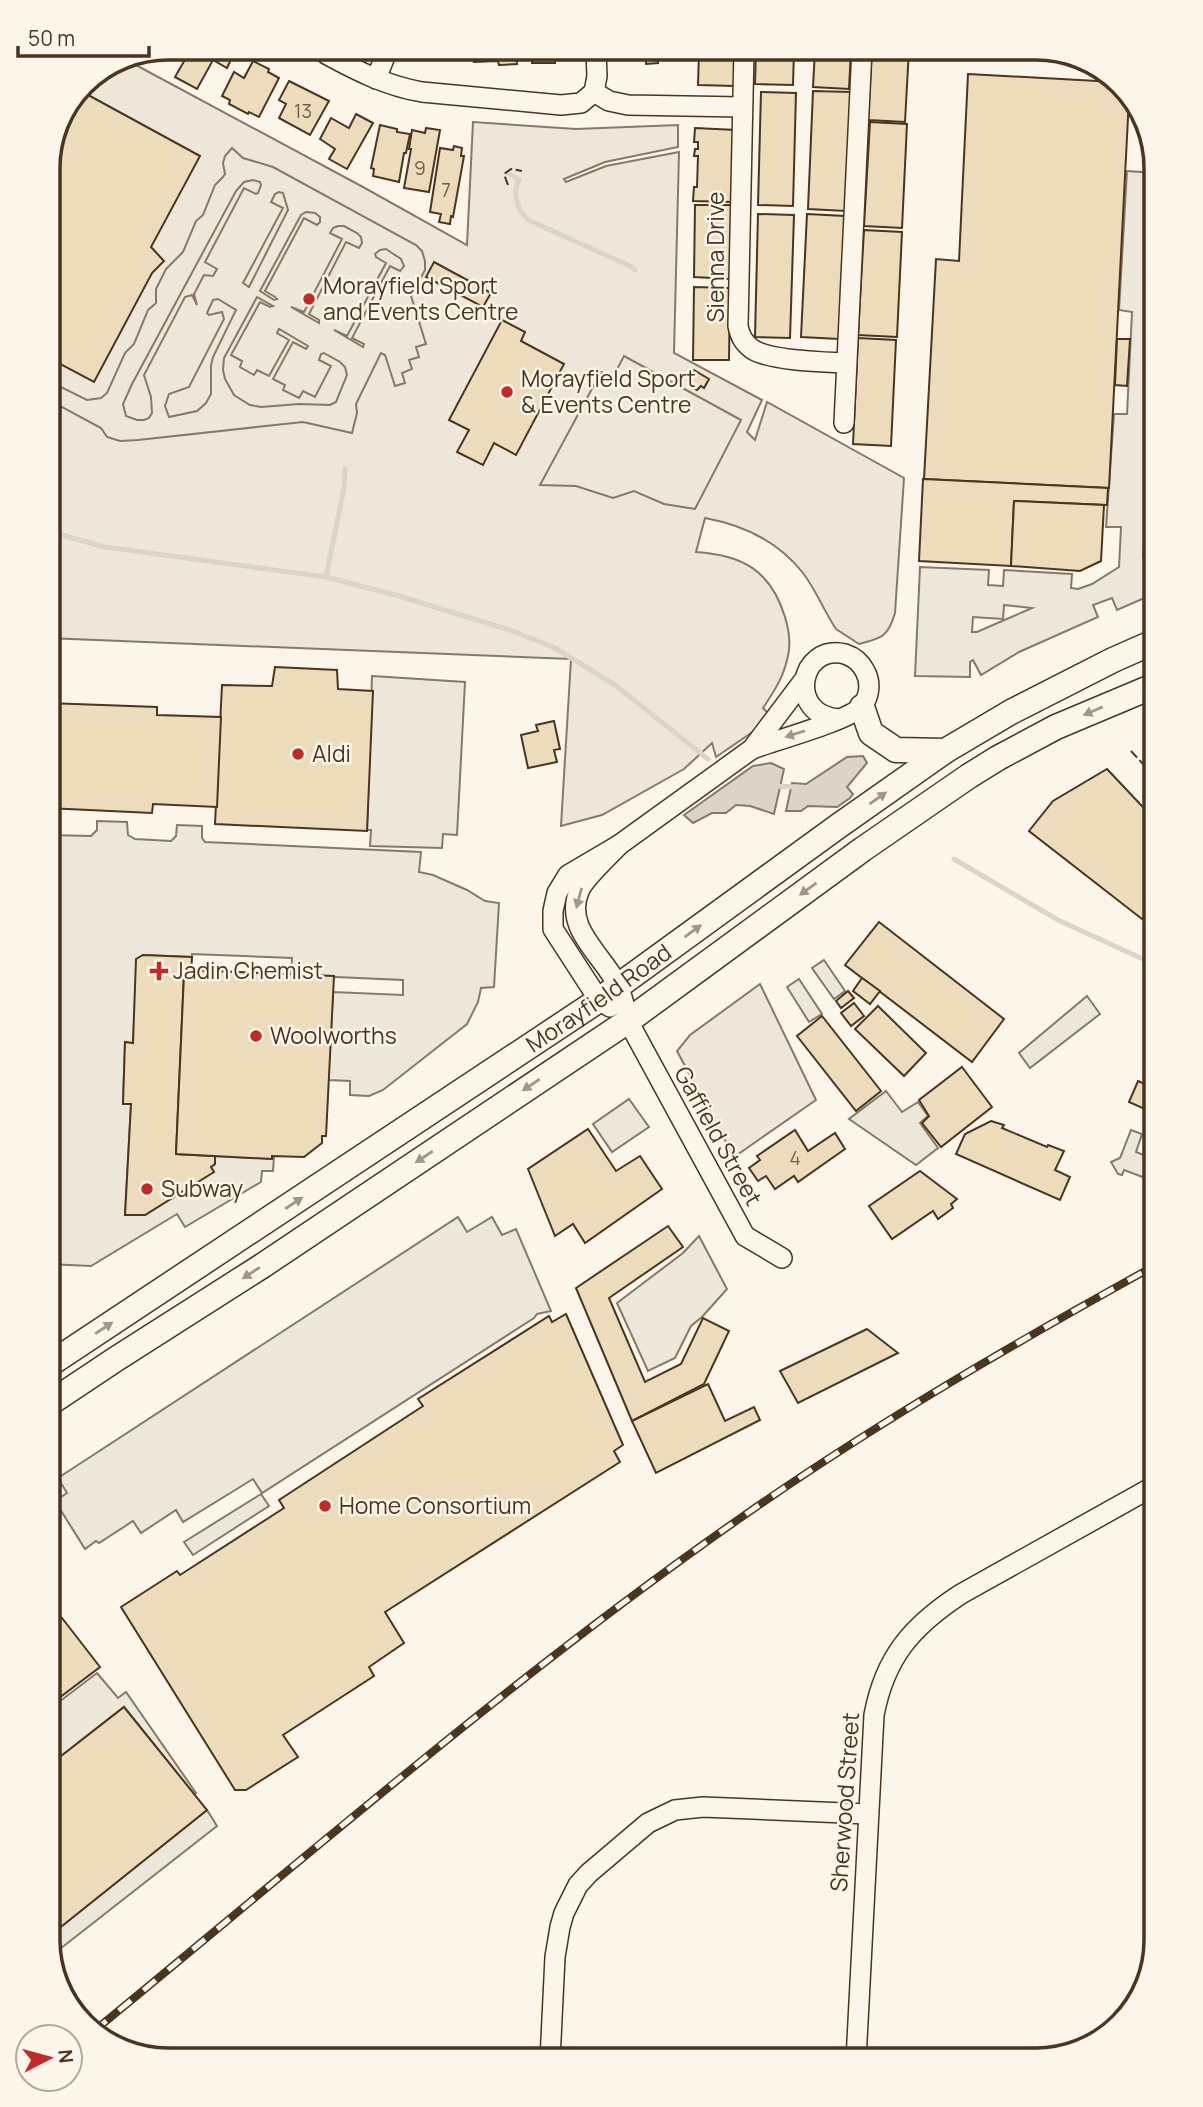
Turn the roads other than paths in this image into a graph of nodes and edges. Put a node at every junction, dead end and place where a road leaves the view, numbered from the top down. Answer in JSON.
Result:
{"nodes":[{"id":1,"x":338,"y":60,"type":"edge"},
{"id":2,"x":384,"y":60,"type":"edge"},
{"id":3,"x":596,"y":60,"type":"edge"},
{"id":4,"x":744,"y":60,"type":"edge"},
{"id":5,"x":862,"y":60,"type":"edge"},
{"id":6,"x":376,"y":79,"type":"junction"},
{"id":7,"x":594,"y":92,"type":"junction"},
{"id":8,"x":743,"y":107,"type":"junction"},
{"id":9,"x":846,"y":363,"type":"junction"},
{"id":10,"x":844,"y":422,"type":"dead end"},
{"id":11,"x":1144,"y":646,"type":"edge"},
{"id":12,"x":804,"y":680,"type":"junction"},
{"id":13,"x":1144,"y":690,"type":"edge"},
{"id":14,"x":862,"y":707,"type":"junction"},
{"id":15,"x":839,"y":719,"type":"junction"},
{"id":16,"x":752,"y":749,"type":"junction"},
{"id":17,"x":945,"y":751,"type":"junction"},
{"id":18,"x":609,"y":993,"type":"junction"},
{"id":19,"x":628,"y":1021,"type":"junction"},
{"id":20,"x":782,"y":1258,"type":"dead end"},
{"id":21,"x":60,"y":1357,"type":"edge"},
{"id":22,"x":60,"y":1396,"type":"edge"},
{"id":23,"x":1144,"y":1492,"type":"edge"},
{"id":24,"x":868,"y":1814,"type":"junction"},
{"id":25,"x":551,"y":2047,"type":"edge"},
{"id":26,"x":857,"y":2048,"type":"edge"}],
"edges":[{"from":1,"to":6,"type":"street"},
{"from":2,"to":6,"type":"street"},
{"from":3,"to":7,"type":"street"},
{"from":4,"to":8,"type":"street","name":"Sienna Drive"},
{"from":5,"to":9,"type":"street"},
{"from":6,"to":7,"type":"street"},
{"from":7,"to":8,"type":"street"},
{"from":8,"to":9,"type":"street","name":"Sienna Drive"},
{"from":9,"to":10,"type":"street"},
{"from":11,"to":17,"type":"main road","name":"Morayfield Road"},
{"from":12,"to":14,"type":"street"},
{"from":12,"to":15,"type":"street"},
{"from":12,"to":16,"type":"street"},
{"from":13,"to":19,"type":"main road","name":"Morayfield Road","one_way":true},
{"from":14,"to":15,"type":"street"},
{"from":14,"to":17,"type":"main road"},
{"from":15,"to":16,"type":"street","one_way":true},
{"from":16,"to":18,"type":"street"},
{"from":18,"to":17,"type":"main road","name":"Morayfield Road","one_way":true},
{"from":18,"to":19,"type":"street"},
{"from":21,"to":18,"type":"main road","name":"Morayfield Road","one_way":true},
{"from":19,"to":20,"type":"street","name":"Gaffield Street"},
{"from":19,"to":22,"type":"main road","name":"Morayfield Road","one_way":true},
{"from":23,"to":24,"type":"street","name":"Sherwood Street"},
{"from":24,"to":25,"type":"street"},
{"from":24,"to":26,"type":"street","name":"Sherwood Street"}]}
